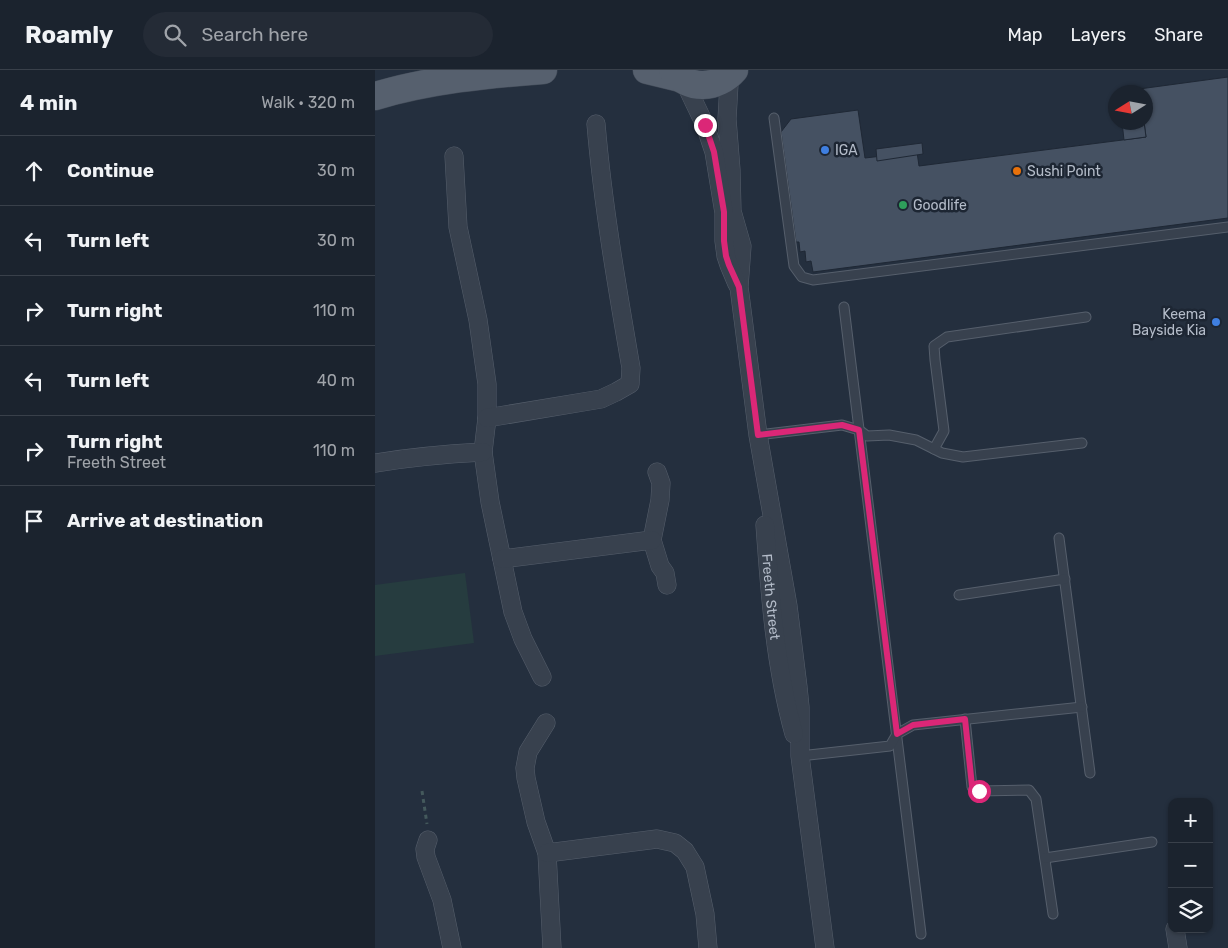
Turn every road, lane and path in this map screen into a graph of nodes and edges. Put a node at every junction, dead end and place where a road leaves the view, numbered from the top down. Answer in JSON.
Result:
{"nodes":[{"id":1,"x":409,"y":70,"type":"edge"},
{"id":2,"x":543,"y":70,"type":"edge"},
{"id":3,"x":647,"y":70,"type":"edge"},
{"id":4,"x":734,"y":71,"type":"edge"},
{"id":5,"x":679,"y":76,"type":"edge"},
{"id":6,"x":375,"y":79,"type":"edge"},
{"id":7,"x":375,"y":96,"type":"edge"},
{"id":8,"x":774,"y":118,"type":"dead end"},
{"id":9,"x":596,"y":124,"type":"dead end"},
{"id":10,"x":454,"y":156,"type":"dead end"},
{"id":11,"x":1228,"y":226,"type":"edge"},
{"id":12,"x":739,"y":287,"type":"junction"},
{"id":13,"x":844,"y":307,"type":"dead end"},
{"id":14,"x":1086,"y":316,"type":"dead end"},
{"id":15,"x":487,"y":418,"type":"junction"},
{"id":16,"x":859,"y":430,"type":"junction"},
{"id":17,"x":758,"y":435,"type":"junction"},
{"id":18,"x":1082,"y":443,"type":"dead end"},
{"id":19,"x":933,"y":449,"type":"junction"},
{"id":20,"x":483,"y":452,"type":"junction"},
{"id":21,"x":375,"y":463,"type":"edge"},
{"id":22,"x":657,"y":472,"type":"dead end"},
{"id":23,"x":1059,"y":538,"type":"dead end"},
{"id":24,"x":652,"y":540,"type":"junction"},
{"id":25,"x":502,"y":559,"type":"junction"},
{"id":26,"x":1065,"y":579,"type":"junction"},
{"id":27,"x":667,"y":585,"type":"dead end"},
{"id":28,"x":959,"y":594,"type":"dead end"},
{"id":29,"x":542,"y":677,"type":"dead end"},
{"id":30,"x":1082,"y":707,"type":"junction"},
{"id":31,"x":965,"y":719,"type":"junction"},
{"id":32,"x":546,"y":723,"type":"dead end"},
{"id":33,"x":897,"y":734,"type":"junction"},
{"id":34,"x":799,"y":756,"type":"junction"},
{"id":35,"x":1090,"y":773,"type":"dead end"},
{"id":36,"x":422,"y":791,"type":"dead end"},
{"id":37,"x":428,"y":840,"type":"joint"},
{"id":38,"x":1152,"y":842,"type":"dead end"},
{"id":39,"x":547,"y":853,"type":"junction"},
{"id":40,"x":1045,"y":858,"type":"junction"},
{"id":41,"x":1053,"y":914,"type":"dead end"},
{"id":42,"x":1175,"y":933,"type":"edge"},
{"id":43,"x":921,"y":934,"type":"dead end"},
{"id":44,"x":452,"y":948,"type":"edge"},
{"id":45,"x":552,"y":948,"type":"edge"},
{"id":46,"x":708,"y":948,"type":"edge"},
{"id":47,"x":825,"y":948,"type":"edge"},
{"id":48,"x":1177,"y":948,"type":"edge"}],
"edges":[{"from":1,"to":6,"type":"main road"},
{"from":2,"to":7,"type":"main road"},
{"from":3,"to":5,"type":"main road"},
{"from":4,"to":5,"type":"main road"},
{"from":4,"to":12,"type":"street","name":"Freeth Street"},
{"from":5,"to":12,"type":"street","name":"Freeth Street"},
{"from":8,"to":11,"type":"lane"},
{"from":9,"to":15,"type":"street"},
{"from":10,"to":15,"type":"street"},
{"from":12,"to":17,"type":"street","name":"Freeth Street"},
{"from":13,"to":16,"type":"lane"},
{"from":14,"to":19,"type":"lane"},
{"from":15,"to":20,"type":"street"},
{"from":16,"to":17,"type":"lane"},
{"from":16,"to":19,"type":"lane"},
{"from":16,"to":33,"type":"lane"},
{"from":17,"to":34,"type":"street","name":"Freeth Street"},
{"from":18,"to":19,"type":"lane"},
{"from":20,"to":21,"type":"street"},
{"from":20,"to":25,"type":"street"},
{"from":22,"to":24,"type":"street"},
{"from":23,"to":26,"type":"lane"},
{"from":24,"to":25,"type":"street"},
{"from":24,"to":27,"type":"street"},
{"from":25,"to":29,"type":"street"},
{"from":26,"to":28,"type":"lane"},
{"from":26,"to":30,"type":"lane"},
{"from":30,"to":31,"type":"lane"},
{"from":30,"to":35,"type":"lane"},
{"from":31,"to":33,"type":"lane"},
{"from":31,"to":40,"type":"lane"},
{"from":32,"to":39,"type":"street"},
{"from":33,"to":34,"type":"lane"},
{"from":33,"to":43,"type":"lane"},
{"from":34,"to":47,"type":"street","name":"Freeth Street"},
{"from":36,"to":37,"type":"path"},
{"from":37,"to":44,"type":"street"},
{"from":38,"to":40,"type":"lane"},
{"from":39,"to":45,"type":"street"},
{"from":39,"to":46,"type":"street"},
{"from":40,"to":41,"type":"lane"},
{"from":42,"to":48,"type":"street"}]}
